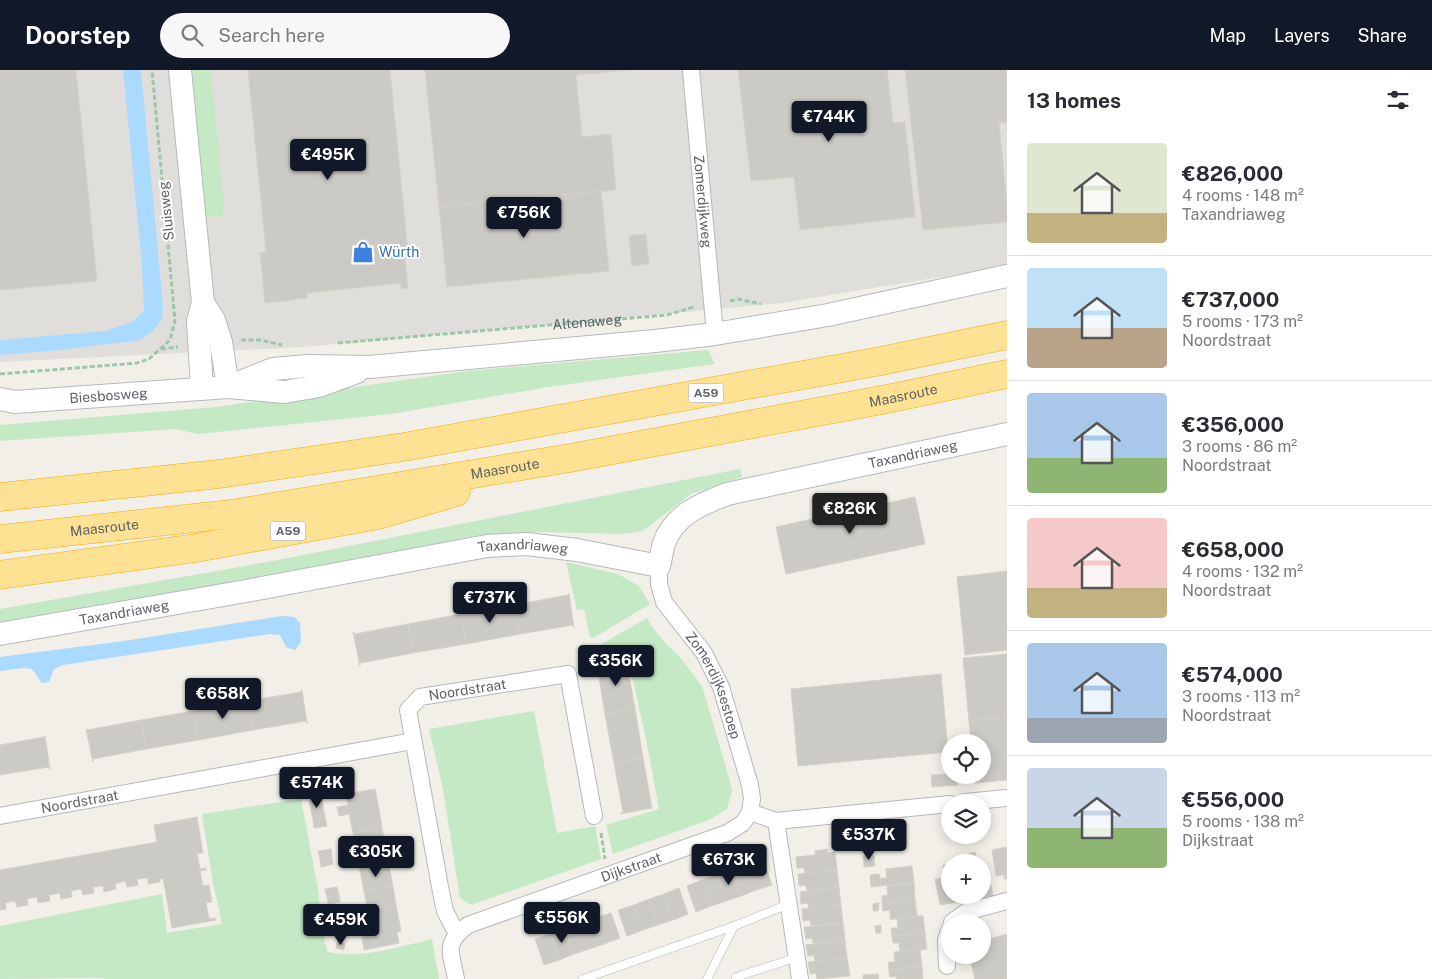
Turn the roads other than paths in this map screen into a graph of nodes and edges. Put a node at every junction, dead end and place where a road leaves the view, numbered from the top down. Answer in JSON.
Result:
{"nodes":[{"id":1,"x":180,"y":70,"type":"edge"},
{"id":2,"x":691,"y":70,"type":"edge"},
{"id":3,"x":1007,"y":276,"type":"edge"},
{"id":4,"x":203,"y":303,"type":"junction"},
{"id":5,"x":715,"y":334,"type":"junction"},
{"id":6,"x":1007,"y":335,"type":"edge"},
{"id":7,"x":1007,"y":374,"type":"edge"},
{"id":8,"x":228,"y":387,"type":"junction"},
{"id":9,"x":202,"y":389,"type":"junction"},
{"id":10,"x":5,"y":404,"type":"edge"},
{"id":11,"x":1007,"y":434,"type":"edge"},
{"id":12,"x":570,"y":458,"type":"junction"},
{"id":13,"x":0,"y":497,"type":"edge"},
{"id":14,"x":0,"y":539,"type":"edge"},
{"id":15,"x":660,"y":566,"type":"junction"},
{"id":16,"x":0,"y":575,"type":"edge"},
{"id":17,"x":0,"y":634,"type":"edge"},
{"id":18,"x":413,"y":741,"type":"junction"},
{"id":19,"x":1007,"y":798,"type":"edge"},
{"id":20,"x":991,"y":800,"type":"edge"},
{"id":21,"x":941,"y":805,"type":"edge"},
{"id":22,"x":750,"y":812,"type":"junction"},
{"id":23,"x":0,"y":816,"type":"edge"},
{"id":24,"x":594,"y":816,"type":"road end"},
{"id":25,"x":776,"y":821,"type":"junction"},
{"id":26,"x":1007,"y":901,"type":"edge"},
{"id":27,"x":790,"y":904,"type":"junction"},
{"id":28,"x":963,"y":914,"type":"edge"},
{"id":29,"x":734,"y":926,"type":"junction"},
{"id":30,"x":457,"y":934,"type":"junction"},
{"id":31,"x":798,"y":957,"type":"junction"},
{"id":32,"x":736,"y":977,"type":"dead end"},
{"id":33,"x":456,"y":979,"type":"edge"},
{"id":34,"x":583,"y":979,"type":"edge"},
{"id":35,"x":708,"y":979,"type":"edge"},
{"id":36,"x":800,"y":979,"type":"edge"}],
"edges":[{"from":1,"to":4,"type":"main road","name":"Sluisweg"},
{"from":2,"to":5,"type":"street","name":"Zomerdijkweg"},
{"from":3,"to":5,"type":"main road","name":"Altenaweg"},
{"from":4,"to":8,"type":"main road","name":"Sluisweg"},
{"from":4,"to":9,"type":"main road","name":"Sluisweg"},
{"from":5,"to":8,"type":"main road","name":"Altenaweg"},
{"from":6,"to":13,"type":"highway","number":"A59"},
{"from":7,"to":12,"type":"highway","name":"Maasroute","number":"A59"},
{"from":8,"to":9,"type":"main road","name":"Altenaweg"},
{"from":9,"to":10,"type":"main road","name":"Biesbosweg"},
{"from":11,"to":15,"type":"main road","name":"Taxandriaweg"},
{"from":12,"to":14,"type":"highway","name":"Maasroute","number":"A59"},
{"from":12,"to":16,"type":"highway","number":"A59"},
{"from":15,"to":17,"type":"main road","name":"Taxandriaweg"},
{"from":15,"to":22,"type":"street","name":"Zomerdijksestoep"},
{"from":18,"to":23,"type":"street","name":"Noordstraat"},
{"from":18,"to":24,"type":"street","name":"Noordstraat"},
{"from":18,"to":30,"type":"street"},
{"from":19,"to":20,"type":"street"},
{"from":21,"to":25,"type":"street"},
{"from":22,"to":25,"type":"street"},
{"from":22,"to":30,"type":"street","name":"Dijkstraat"},
{"from":25,"to":27,"type":"street"},
{"from":26,"to":28,"type":"street"},
{"from":27,"to":29,"type":"lane"},
{"from":27,"to":31,"type":"street"},
{"from":29,"to":34,"type":"lane"},
{"from":29,"to":35,"type":"lane"},
{"from":30,"to":33,"type":"street"},
{"from":31,"to":32,"type":"lane"},
{"from":31,"to":36,"type":"street"}]}
